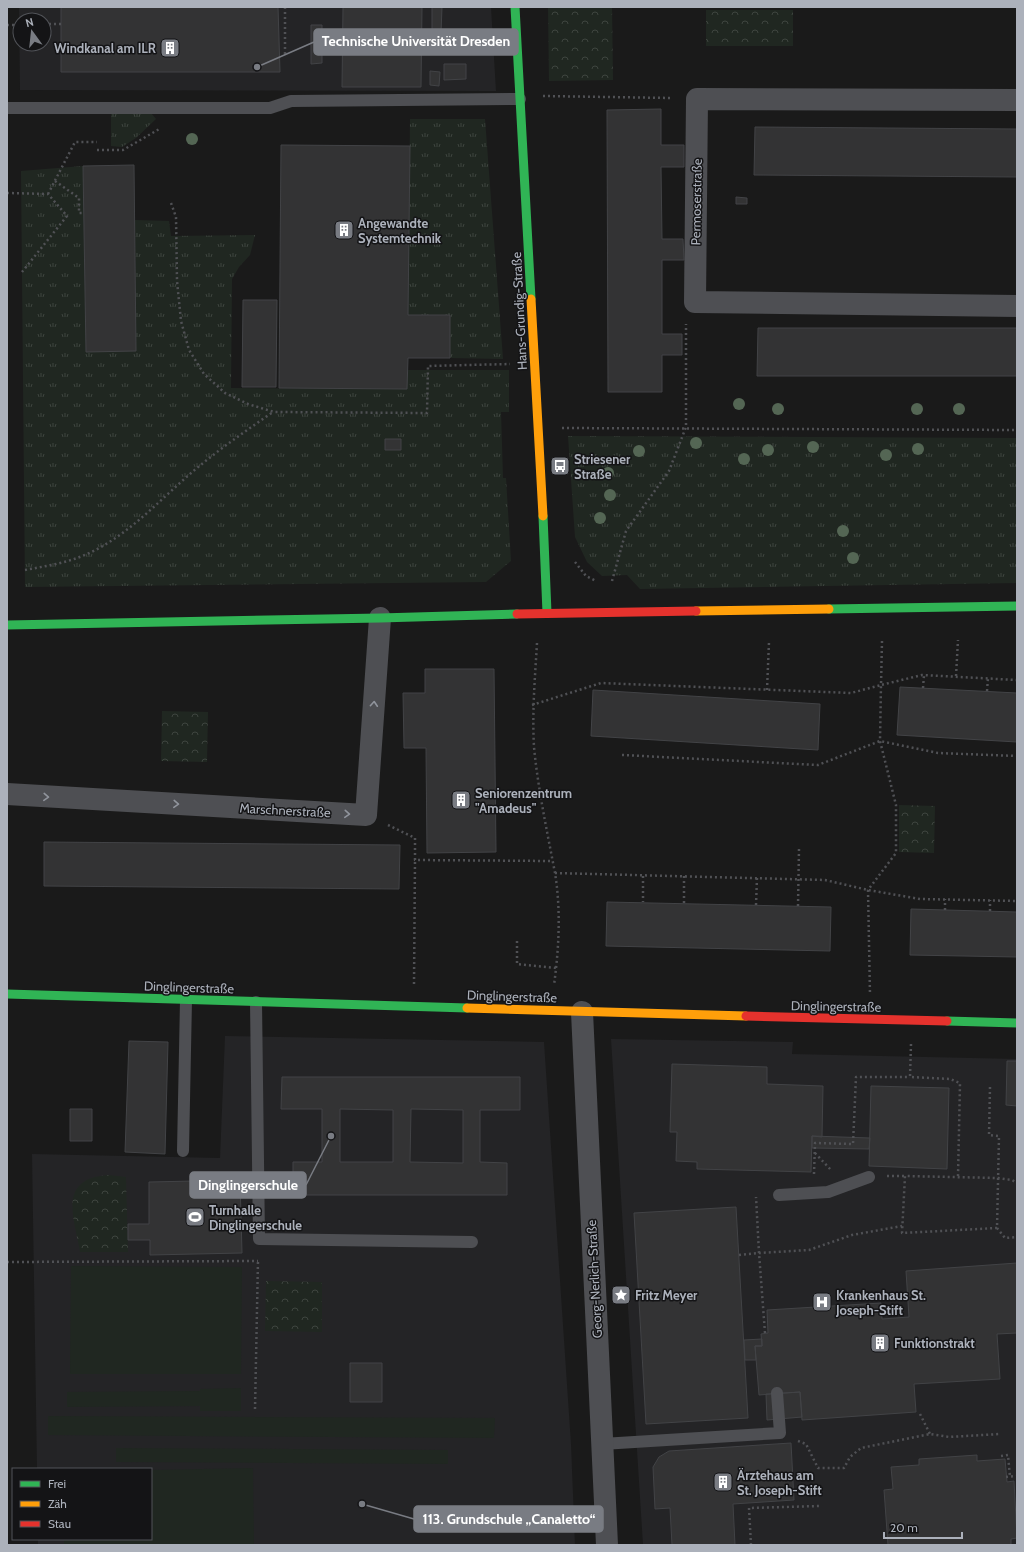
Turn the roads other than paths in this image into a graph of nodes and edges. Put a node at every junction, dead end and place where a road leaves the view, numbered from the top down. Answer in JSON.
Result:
{"nodes":[{"id":1,"x":515,"y":7,"type":"edge"},
{"id":2,"x":520,"y":97,"type":"junction"},
{"id":3,"x":1017,"y":100,"type":"edge"},
{"id":4,"x":7,"y":108,"type":"edge"},
{"id":5,"x":1017,"y":306,"type":"edge"},
{"id":6,"x":1017,"y":606,"type":"edge"},
{"id":7,"x":547,"y":613,"type":"junction"},
{"id":8,"x":380,"y":618,"type":"junction"},
{"id":9,"x":7,"y":625,"type":"edge"},
{"id":10,"x":7,"y":794,"type":"edge"},
{"id":11,"x":7,"y":994,"type":"edge"},
{"id":12,"x":186,"y":1000,"type":"junction"},
{"id":13,"x":256,"y":1002,"type":"junction"},
{"id":14,"x":582,"y":1012,"type":"junction"},
{"id":15,"x":1017,"y":1023,"type":"edge"},
{"id":16,"x":183,"y":1151,"type":"dead end"},
{"id":17,"x":869,"y":1177,"type":"dead end"},
{"id":18,"x":779,"y":1195,"type":"dead end"},
{"id":19,"x":472,"y":1242,"type":"dead end"},
{"id":20,"x":777,"y":1393,"type":"dead end"},
{"id":21,"x":602,"y":1444,"type":"junction"},
{"id":22,"x":607,"y":1545,"type":"edge"}],
"edges":[{"from":1,"to":2,"type":"street","name":"Hans-Grundig-Straße"},
{"from":2,"to":4,"type":"lane"},
{"from":2,"to":7,"type":"street","name":"Hans-Grundig-Straße"},
{"from":3,"to":5,"type":"street","name":"Permoserstraße"},
{"from":6,"to":7,"type":"street"},
{"from":7,"to":8,"type":"street"},
{"from":8,"to":9,"type":"street"},
{"from":10,"to":8,"type":"street","name":"Marschnerstraße","one_way":true},
{"from":11,"to":12,"type":"street","name":"Dinglingerstraße"},
{"from":12,"to":13,"type":"street","name":"Dinglingerstraße"},
{"from":12,"to":16,"type":"lane"},
{"from":13,"to":14,"type":"street","name":"Dinglingerstraße"},
{"from":13,"to":19,"type":"lane"},
{"from":14,"to":15,"type":"street","name":"Dinglingerstraße"},
{"from":14,"to":21,"type":"street","name":"Georg-Nerlich-Straße"},
{"from":17,"to":18,"type":"lane"},
{"from":20,"to":21,"type":"lane"},
{"from":21,"to":22,"type":"street","name":"Georg-Nerlich-Straße"}]}
